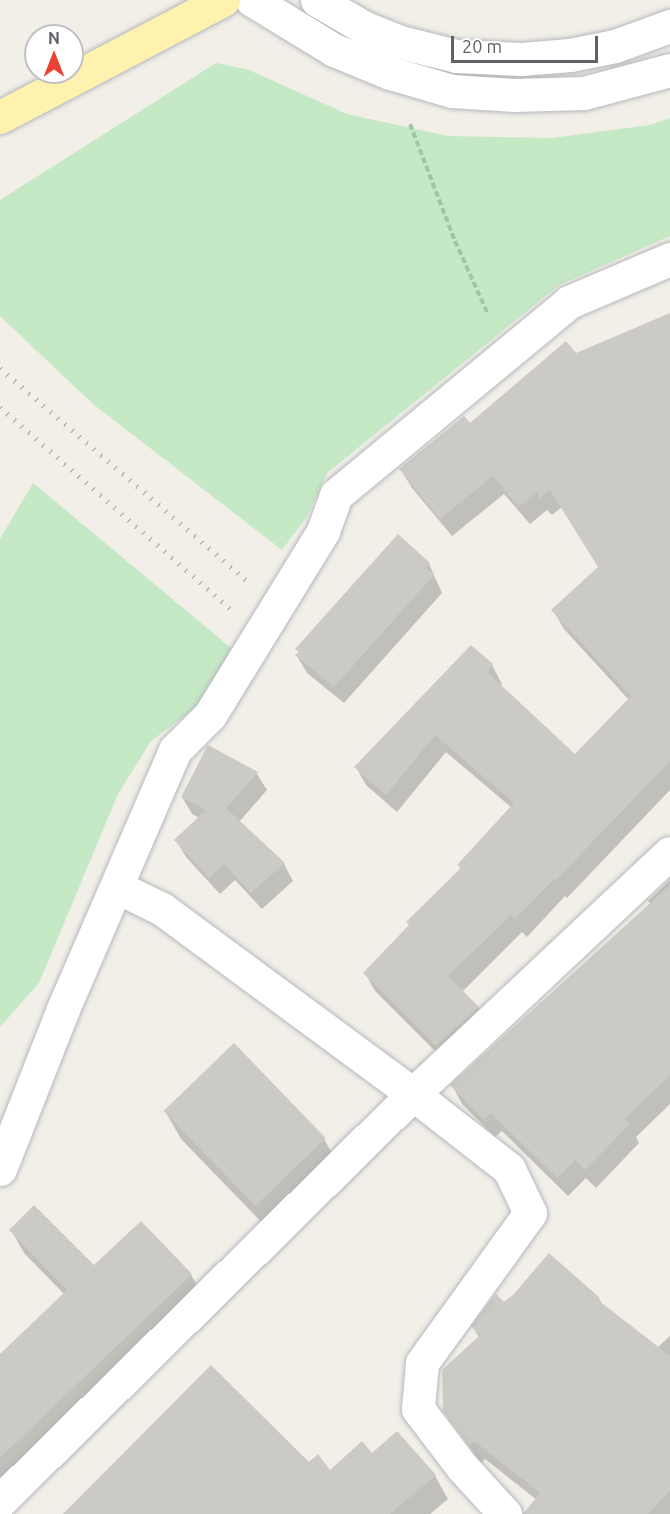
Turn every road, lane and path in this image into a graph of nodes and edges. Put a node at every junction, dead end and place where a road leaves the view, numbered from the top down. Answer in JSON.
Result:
{"nodes":[{"id":1,"x":252,"y":0,"type":"edge"},
{"id":2,"x":316,"y":0,"type":"edge"},
{"id":3,"x":209,"y":7,"type":"edge"},
{"id":4,"x":670,"y":26,"type":"edge"},
{"id":5,"x":670,"y":70,"type":"edge"},
{"id":6,"x":406,"y":115,"type":"dead end"},
{"id":7,"x":0,"y":117,"type":"edge"},
{"id":8,"x":670,"y":259,"type":"edge"},
{"id":9,"x":507,"y":354,"type":"junction"},
{"id":10,"x":670,"y":853,"type":"edge"},
{"id":11,"x":117,"y":887,"type":"junction"},
{"id":12,"x":412,"y":1094,"type":"junction"},
{"id":13,"x":0,"y":1169,"type":"edge"},
{"id":14,"x":0,"y":1501,"type":"edge"},
{"id":15,"x":505,"y":1514,"type":"edge"}],
"edges":[{"from":1,"to":5,"type":"street"},
{"from":2,"to":4,"type":"street"},
{"from":3,"to":7,"type":"main road"},
{"from":6,"to":9,"type":"path"},
{"from":8,"to":9,"type":"street"},
{"from":9,"to":11,"type":"street"},
{"from":10,"to":12,"type":"street"},
{"from":11,"to":12,"type":"street"},
{"from":11,"to":13,"type":"street"},
{"from":12,"to":14,"type":"street"},
{"from":12,"to":15,"type":"street"}]}
